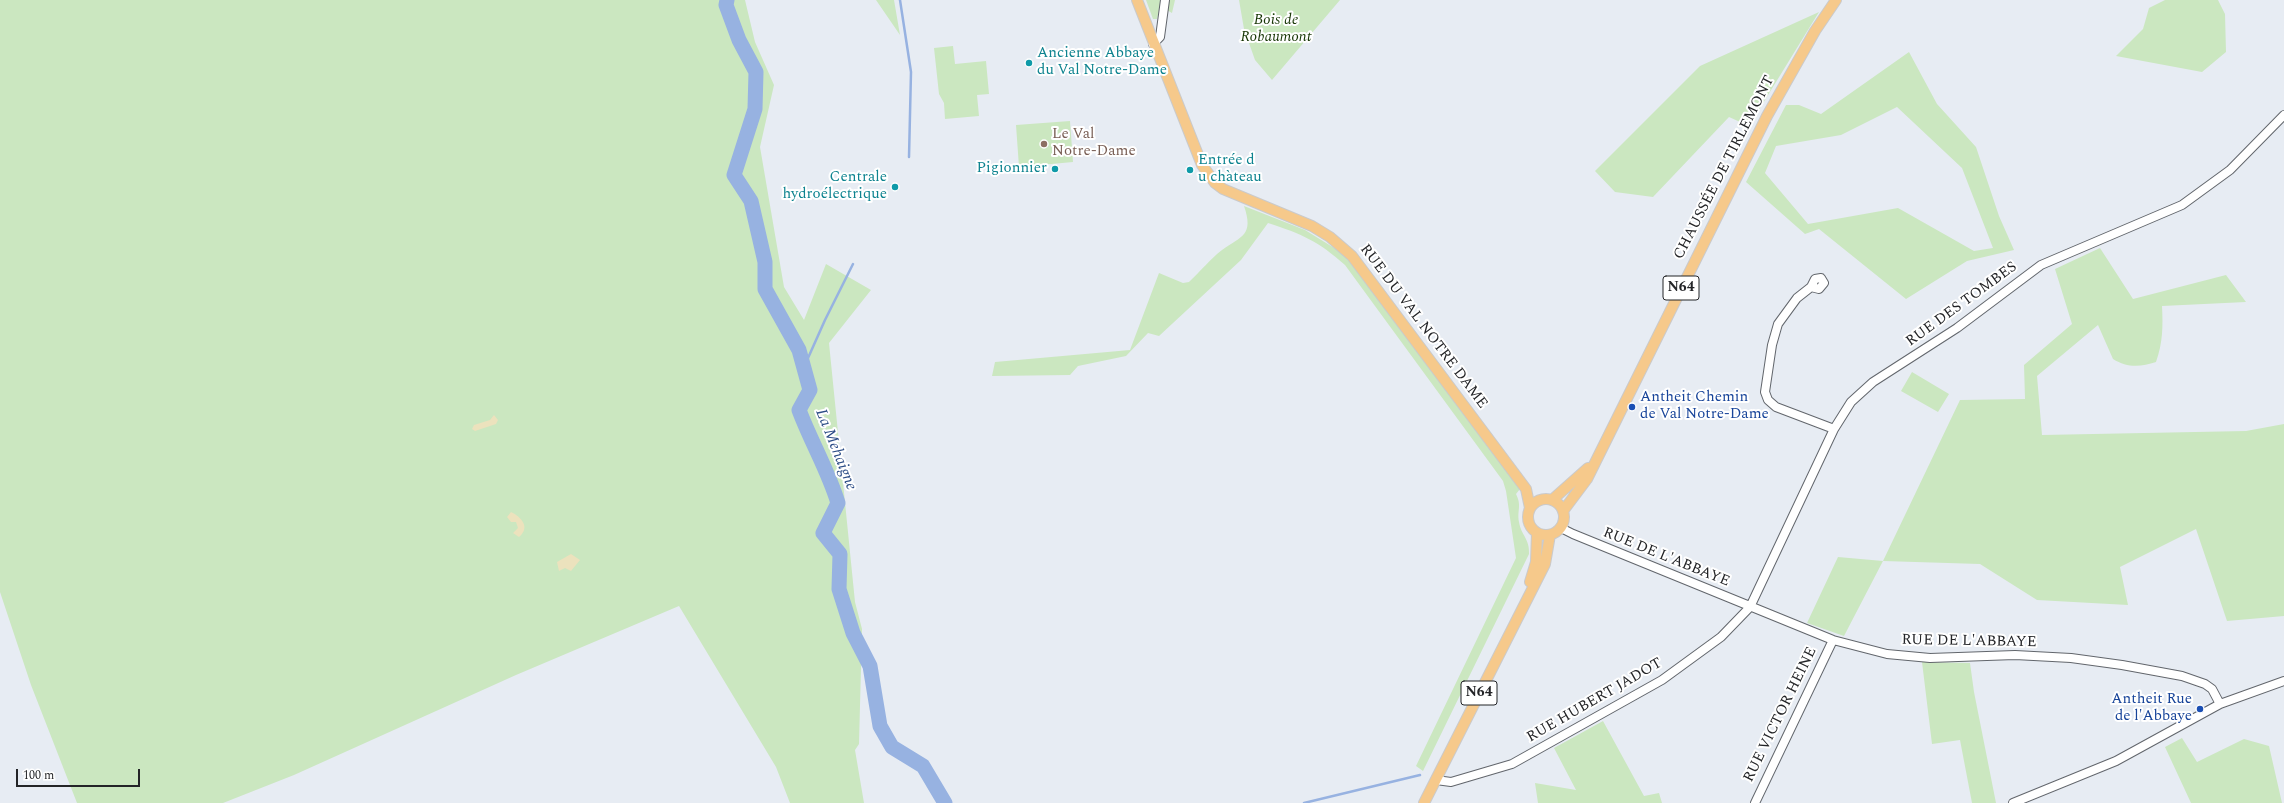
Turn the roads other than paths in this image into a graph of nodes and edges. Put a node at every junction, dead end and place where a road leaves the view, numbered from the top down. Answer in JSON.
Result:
{"nodes":[{"id":1,"x":1137,"y":0,"type":"edge"},
{"id":2,"x":1165,"y":0,"type":"edge"},
{"id":3,"x":1836,"y":0,"type":"edge"},
{"id":4,"x":1153,"y":44,"type":"junction"},
{"id":5,"x":2284,"y":115,"type":"edge"},
{"id":6,"x":1811,"y":287,"type":"dead end"},
{"id":7,"x":1834,"y":430,"type":"junction"},
{"id":8,"x":1595,"y":460,"type":"junction"},
{"id":9,"x":1526,"y":489,"type":"junction"},
{"id":10,"x":1547,"y":500,"type":"junction"},
{"id":11,"x":1530,"y":508,"type":"junction"},
{"id":12,"x":1563,"y":511,"type":"junction"},
{"id":13,"x":1561,"y":528,"type":"junction"},
{"id":14,"x":1538,"y":533,"type":"junction"},
{"id":15,"x":1550,"y":535,"type":"junction"},
{"id":16,"x":1523,"y":605,"type":"junction"},
{"id":17,"x":1750,"y":607,"type":"junction"},
{"id":18,"x":1833,"y":640,"type":"junction"},
{"id":19,"x":2284,"y":681,"type":"edge"},
{"id":20,"x":2220,"y":704,"type":"junction"},
{"id":21,"x":1436,"y":780,"type":"junction"},
{"id":22,"x":1424,"y":803,"type":"edge"},
{"id":23,"x":1755,"y":803,"type":"edge"},
{"id":24,"x":2013,"y":803,"type":"edge"}],
"edges":[{"from":1,"to":4,"type":"main road","name":"RUE DU VAL NOTRE DAME"},
{"from":2,"to":4,"type":"street"},
{"from":3,"to":8,"type":"main road","name":"CHAUSSÉE DE TIRLEMONT","number":"N64"},
{"from":4,"to":9,"type":"main road","name":"RUE DU VAL NOTRE DAME"},
{"from":5,"to":7,"type":"street","name":"RUE DES TOMBES"},
{"from":6,"to":7,"type":"street"},
{"from":7,"to":17,"type":"street","name":"RUE DES TOMBES"},
{"from":8,"to":10,"type":"main road","name":"CHAUSSÉE DE TIRLEMONT","number":"N64"},
{"from":8,"to":12,"type":"main road","name":"CHAUSSÉE DE TIRLEMONT","number":"N64"},
{"from":9,"to":10,"type":"main road","name":"RUE DU VAL NOTRE DAME"},
{"from":9,"to":11,"type":"main road","name":"RUE DU VAL NOTRE DAME"},
{"from":10,"to":11,"type":"main road","name":"CHAUSSÉE DE TIRLEMONT","number":"N64"},
{"from":10,"to":12,"type":"main road"},
{"from":11,"to":14,"type":"main road"},
{"from":12,"to":13,"type":"main road"},
{"from":13,"to":15,"type":"main road"},
{"from":13,"to":17,"type":"street","name":"RUE DE L'ABBAYE"},
{"from":14,"to":15,"type":"main road"},
{"from":14,"to":16,"type":"main road","number":"N64"},
{"from":15,"to":16,"type":"main road","number":"N64"},
{"from":16,"to":21,"type":"main road","number":"N64"},
{"from":17,"to":18,"type":"street","name":"RUE DE L'ABBAYE"},
{"from":17,"to":21,"type":"street","name":"RUE HUBERT JADOT"},
{"from":18,"to":20,"type":"street","name":"RUE DE L'ABBAYE"},
{"from":18,"to":23,"type":"street","name":"RUE VICTOR HEINE"},
{"from":19,"to":20,"type":"street"},
{"from":20,"to":24,"type":"street"},
{"from":21,"to":22,"type":"main road","number":"N64"}]}
